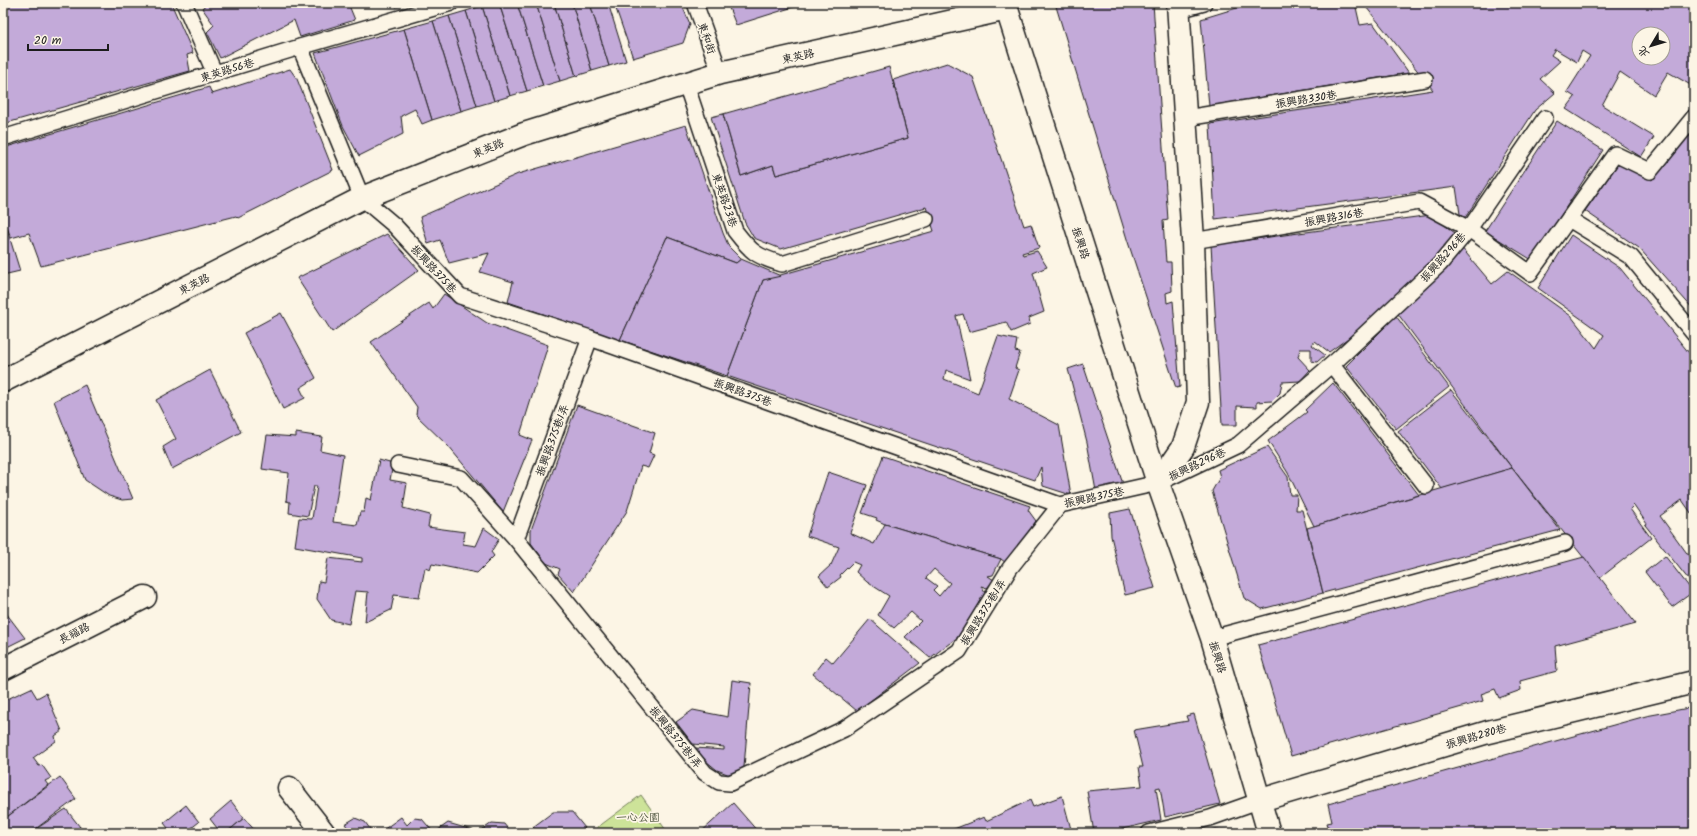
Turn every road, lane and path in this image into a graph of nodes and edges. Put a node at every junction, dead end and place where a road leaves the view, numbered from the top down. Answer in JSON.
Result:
{"nodes":[{"id":1,"x":184,"y":3,"type":"edge"},
{"id":2,"x":451,"y":3,"type":"edge"},
{"id":3,"x":695,"y":3,"type":"edge"},
{"id":4,"x":1204,"y":3,"type":"edge"},
{"id":5,"x":1006,"y":6,"type":"edge"},
{"id":6,"x":1178,"y":7,"type":"edge"},
{"id":7,"x":300,"y":47,"type":"junction"},
{"id":8,"x":215,"y":74,"type":"junction"},
{"id":9,"x":720,"y":74,"type":"junction"},
{"id":10,"x":1426,"y":79,"type":"dead end"},
{"id":11,"x":686,"y":84,"type":"junction"},
{"id":12,"x":1694,"y":117,"type":"edge"},
{"id":13,"x":1186,"y":118,"type":"junction"},
{"id":14,"x":1545,"y":118,"type":"dead end"},
{"id":15,"x":3,"y":138,"type":"edge"},
{"id":16,"x":362,"y":198,"type":"junction"},
{"id":17,"x":926,"y":219,"type":"dead end"},
{"id":18,"x":1568,"y":219,"type":"junction"},
{"id":19,"x":1469,"y":229,"type":"junction"},
{"id":20,"x":1193,"y":241,"type":"junction"},
{"id":21,"x":1694,"y":334,"type":"edge"},
{"id":22,"x":590,"y":338,"type":"junction"},
{"id":23,"x":1332,"y":365,"type":"junction"},
{"id":24,"x":3,"y":381,"type":"edge"},
{"id":25,"x":398,"y":465,"type":"dead end"},
{"id":26,"x":1158,"y":483,"type":"junction"},
{"id":27,"x":1426,"y":486,"type":"dead end"},
{"id":28,"x":1060,"y":505,"type":"junction"},
{"id":29,"x":516,"y":539,"type":"junction"},
{"id":30,"x":1565,"y":543,"type":"dead end"},
{"id":31,"x":145,"y":597,"type":"dead end"},
{"id":32,"x":1212,"y":638,"type":"junction"},
{"id":33,"x":3,"y":669,"type":"edge"},
{"id":34,"x":1694,"y":679,"type":"edge"},
{"id":35,"x":289,"y":788,"type":"dead end"},
{"id":36,"x":1261,"y":800,"type":"junction"},
{"id":37,"x":324,"y":833,"type":"edge"},
{"id":38,"x":1150,"y":833,"type":"edge"},
{"id":39,"x":1269,"y":833,"type":"edge"}],
"edges":[{"from":1,"to":8,"type":"lane"},
{"from":2,"to":7,"type":"lane","name":"東英路56巷"},
{"from":3,"to":9,"type":"lane","name":"東和街"},
{"from":4,"to":6,"type":"lane"},
{"from":5,"to":9,"type":"street","name":"東英路"},
{"from":5,"to":26,"type":"street","name":"振興路"},
{"from":6,"to":13,"type":"street"},
{"from":7,"to":8,"type":"lane","name":"東英路56巷"},
{"from":7,"to":16,"type":"lane"},
{"from":8,"to":15,"type":"lane","name":"東英路56巷"},
{"from":9,"to":11,"type":"street","name":"東英路"},
{"from":10,"to":13,"type":"lane","name":"振興路330巷"},
{"from":11,"to":16,"type":"street","name":"東英路"},
{"from":11,"to":17,"type":"lane","name":"東英路23巷"},
{"from":12,"to":18,"type":"lane","name":"振興路296巷"},
{"from":13,"to":20,"type":"street"},
{"from":14,"to":19,"type":"lane"},
{"from":16,"to":22,"type":"lane","name":"振興路375巷"},
{"from":16,"to":24,"type":"street","name":"東英路"},
{"from":18,"to":19,"type":"lane","name":"振興路296巷"},
{"from":18,"to":21,"type":"lane"},
{"from":19,"to":20,"type":"lane","name":"振興路316巷"},
{"from":19,"to":23,"type":"lane","name":"振興路296巷"},
{"from":20,"to":26,"type":"street"},
{"from":22,"to":28,"type":"lane","name":"振興路375巷"},
{"from":22,"to":29,"type":"lane","name":"振興路375巷1弄"},
{"from":23,"to":26,"type":"lane","name":"振興路296巷"},
{"from":23,"to":27,"type":"lane"},
{"from":25,"to":29,"type":"lane"},
{"from":26,"to":28,"type":"lane","name":"振興路375巷"},
{"from":26,"to":32,"type":"street","name":"振興路"},
{"from":28,"to":29,"type":"lane","name":"振興路375巷1弄"},
{"from":30,"to":32,"type":"lane"},
{"from":31,"to":33,"type":"street","name":"長福路"},
{"from":32,"to":36,"type":"street","name":"振興路"},
{"from":34,"to":36,"type":"street","name":"振興路280巷"},
{"from":35,"to":37,"type":"street"},
{"from":36,"to":38,"type":"lane"},
{"from":36,"to":39,"type":"street","name":"振興路"}]}
